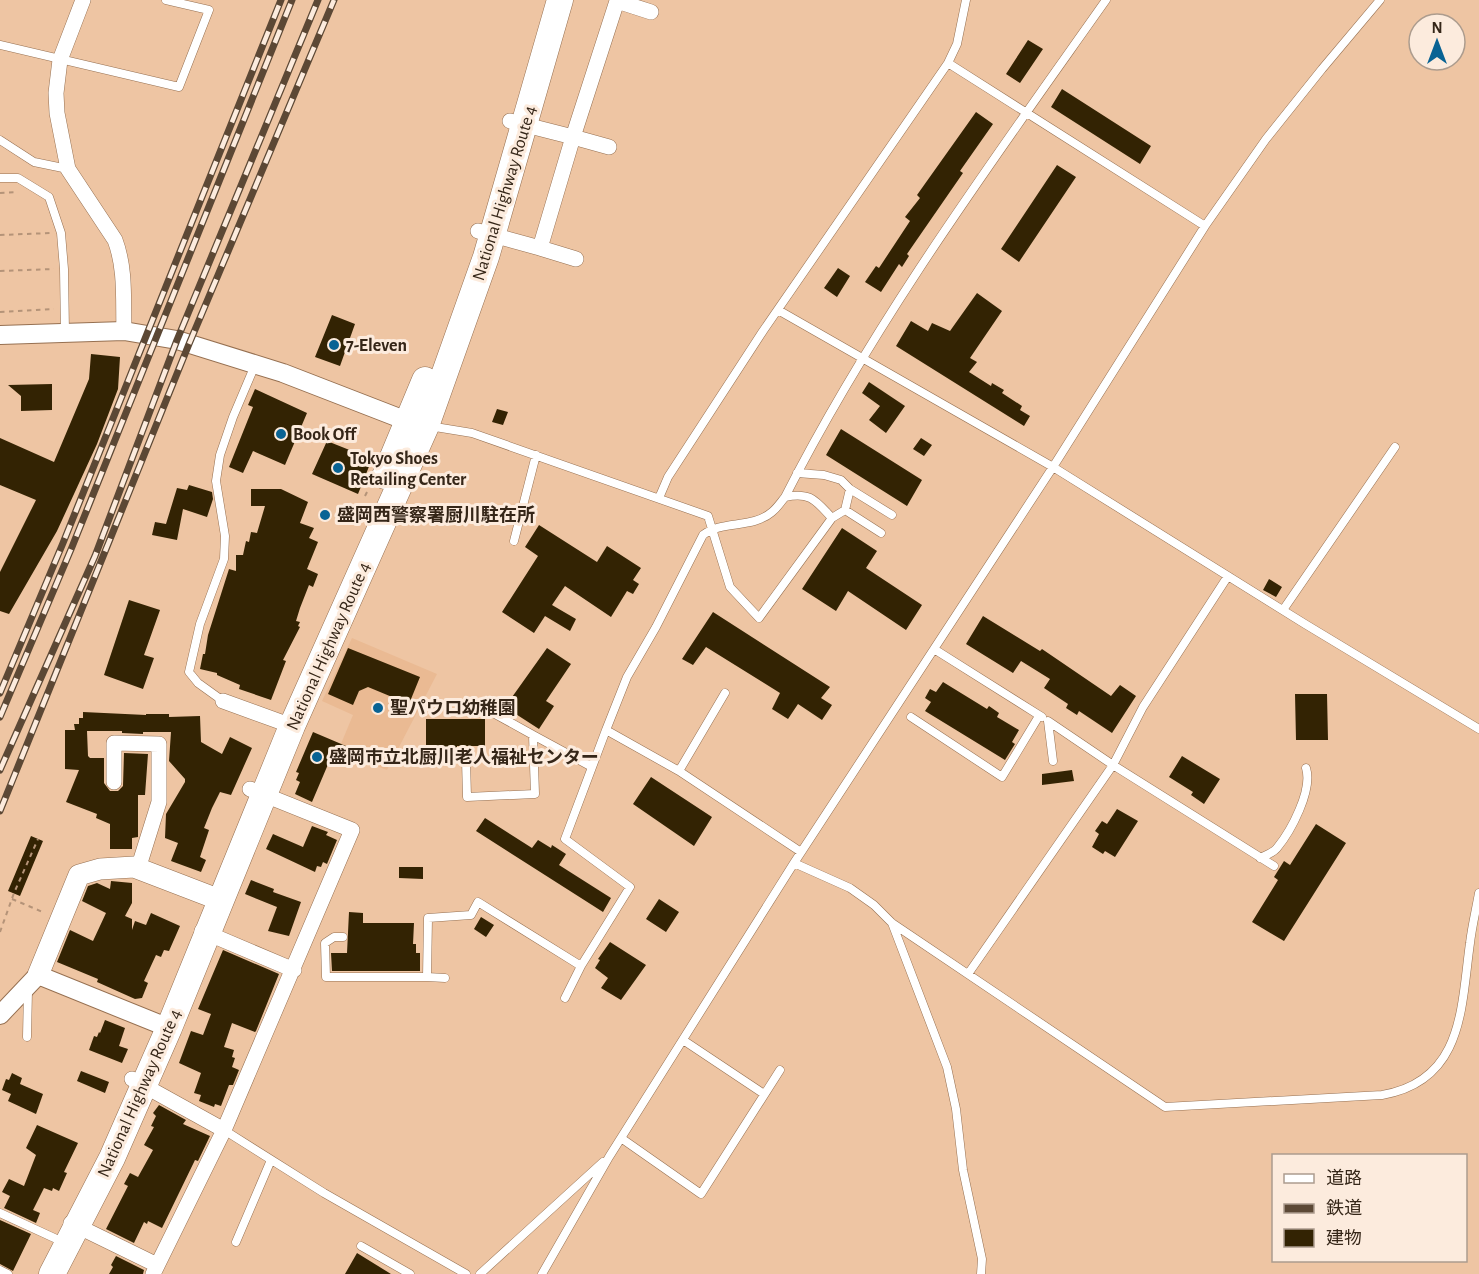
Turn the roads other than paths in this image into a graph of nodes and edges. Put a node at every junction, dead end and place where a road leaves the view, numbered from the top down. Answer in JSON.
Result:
{"nodes":[{"id":1,"x":82,"y":0,"type":"edge"},
{"id":2,"x":166,"y":0,"type":"edge"},
{"id":3,"x":547,"y":0,"type":"edge"},
{"id":4,"x":560,"y":0,"type":"edge"},
{"id":5,"x":616,"y":0,"type":"edge"},
{"id":6,"x":966,"y":0,"type":"edge"},
{"id":7,"x":1106,"y":0,"type":"edge"},
{"id":8,"x":1380,"y":0,"type":"edge"},
{"id":9,"x":651,"y":12,"type":"dead end"},
{"id":10,"x":0,"y":45,"type":"edge"},
{"id":11,"x":60,"y":60,"type":"junction"},
{"id":12,"x":948,"y":63,"type":"junction"},
{"id":13,"x":1026,"y":114,"type":"junction"},
{"id":14,"x":517,"y":122,"type":"junction"},
{"id":15,"x":573,"y":137,"type":"junction"},
{"id":16,"x":0,"y":140,"type":"edge"},
{"id":17,"x":609,"y":147,"type":"dead end"},
{"id":18,"x":68,"y":169,"type":"junction"},
{"id":19,"x":0,"y":178,"type":"edge"},
{"id":20,"x":1205,"y":226,"type":"junction"},
{"id":21,"x":485,"y":233,"type":"junction"},
{"id":22,"x":540,"y":248,"type":"junction"},
{"id":23,"x":576,"y":259,"type":"dead end"},
{"id":24,"x":778,"y":310,"type":"junction"},
{"id":25,"x":124,"y":331,"type":"junction"},
{"id":26,"x":65,"y":333,"type":"junction"},
{"id":27,"x":0,"y":335,"type":"edge"},
{"id":28,"x":862,"y":359,"type":"junction"},
{"id":29,"x":255,"y":364,"type":"junction"},
{"id":30,"x":416,"y":424,"type":"junction"},
{"id":31,"x":1395,"y":447,"type":"dead end"},
{"id":32,"x":536,"y":455,"type":"junction"},
{"id":33,"x":1053,"y":467,"type":"junction"},
{"id":34,"x":797,"y":473,"type":"junction"},
{"id":35,"x":850,"y":489,"type":"junction"},
{"id":36,"x":784,"y":497,"type":"junction"},
{"id":37,"x":660,"y":498,"type":"junction"},
{"id":38,"x":845,"y":510,"type":"junction"},
{"id":39,"x":892,"y":515,"type":"dead end"},
{"id":40,"x":832,"y":518,"type":"junction"},
{"id":41,"x":712,"y":528,"type":"junction"},
{"id":42,"x":880,"y":533,"type":"dead end"},
{"id":43,"x":514,"y":541,"type":"dead end"},
{"id":44,"x":1228,"y":576,"type":"junction"},
{"id":45,"x":1282,"y":610,"type":"junction"},
{"id":46,"x":934,"y":649,"type":"junction"},
{"id":47,"x":725,"y":693,"type":"dead end"},
{"id":48,"x":223,"y":702,"type":"joint"},
{"id":49,"x":495,"y":714,"type":"dead end"},
{"id":50,"x":1039,"y":716,"type":"junction"},
{"id":51,"x":911,"y":717,"type":"dead end"},
{"id":52,"x":1048,"y":721,"type":"junction"},
{"id":53,"x":286,"y":724,"type":"junction"},
{"id":54,"x":606,"y":729,"type":"junction"},
{"id":55,"x":1479,"y":729,"type":"edge"},
{"id":56,"x":533,"y":735,"type":"junction"},
{"id":57,"x":466,"y":760,"type":"dead end"},
{"id":58,"x":1053,"y":762,"type":"dead end"},
{"id":59,"x":1113,"y":765,"type":"junction"},
{"id":60,"x":592,"y":767,"type":"junction"},
{"id":61,"x":1306,"y":768,"type":"dead end"},
{"id":62,"x":679,"y":771,"type":"junction"},
{"id":63,"x":114,"y":782,"type":"dead end"},
{"id":64,"x":257,"y":792,"type":"junction"},
{"id":65,"x":801,"y":852,"type":"junction"},
{"id":66,"x":1260,"y":858,"type":"junction"},
{"id":67,"x":794,"y":863,"type":"junction"},
{"id":68,"x":1274,"y":866,"type":"dead end"},
{"id":69,"x":138,"y":869,"type":"junction"},
{"id":70,"x":1479,"y":893,"type":"edge"},
{"id":71,"x":215,"y":898,"type":"junction"},
{"id":72,"x":892,"y":923,"type":"junction"},
{"id":73,"x":201,"y":931,"type":"junction"},
{"id":74,"x":343,"y":937,"type":"dead end"},
{"id":75,"x":581,"y":966,"type":"junction"},
{"id":76,"x":294,"y":970,"type":"junction"},
{"id":77,"x":968,"y":974,"type":"junction"},
{"id":78,"x":427,"y":977,"type":"junction"},
{"id":79,"x":445,"y":978,"type":"dead end"},
{"id":80,"x":33,"y":980,"type":"junction"},
{"id":81,"x":565,"y":998,"type":"dead end"},
{"id":82,"x":0,"y":1015,"type":"edge"},
{"id":83,"x":163,"y":1025,"type":"junction"},
{"id":84,"x":27,"y":1037,"type":"dead end"},
{"id":85,"x":682,"y":1040,"type":"junction"},
{"id":86,"x":780,"y":1070,"type":"dead end"},
{"id":87,"x":138,"y":1081,"type":"junction"},
{"id":88,"x":764,"y":1094,"type":"junction"},
{"id":89,"x":224,"y":1131,"type":"junction"},
{"id":90,"x":621,"y":1138,"type":"junction"},
{"id":91,"x":609,"y":1157,"type":"junction"},
{"id":92,"x":271,"y":1160,"type":"junction"},
{"id":93,"x":0,"y":1213,"type":"edge"},
{"id":94,"x":67,"y":1233,"type":"junction"},
{"id":95,"x":236,"y":1242,"type":"dead end"},
{"id":96,"x":361,"y":1246,"type":"dead end"},
{"id":97,"x":0,"y":1270,"type":"edge"},
{"id":98,"x":155,"y":1270,"type":"edge"},
{"id":99,"x":8,"y":1274,"type":"edge"},
{"id":100,"x":39,"y":1274,"type":"edge"},
{"id":101,"x":52,"y":1274,"type":"edge"},
{"id":102,"x":410,"y":1274,"type":"edge"},
{"id":103,"x":466,"y":1274,"type":"edge"},
{"id":104,"x":480,"y":1274,"type":"edge"},
{"id":105,"x":542,"y":1274,"type":"edge"},
{"id":106,"x":981,"y":1274,"type":"edge"}],
"edges":[{"from":1,"to":11,"type":"street"},
{"from":2,"to":11,"type":"lane"},
{"from":3,"to":14,"type":"highway","name":"National Highway Route 4"},
{"from":4,"to":14,"type":"highway","name":"National Highway Route 4"},
{"from":5,"to":9,"type":"street"},
{"from":5,"to":15,"type":"street"},
{"from":6,"to":12,"type":"lane"},
{"from":7,"to":13,"type":"lane"},
{"from":8,"to":20,"type":"lane"},
{"from":10,"to":11,"type":"lane"},
{"from":11,"to":18,"type":"street"},
{"from":12,"to":13,"type":"lane"},
{"from":12,"to":24,"type":"lane"},
{"from":13,"to":20,"type":"lane"},
{"from":13,"to":28,"type":"lane"},
{"from":14,"to":15,"type":"street"},
{"from":14,"to":21,"type":"highway","name":"National Highway Route 4"},
{"from":15,"to":17,"type":"street"},
{"from":15,"to":22,"type":"street"},
{"from":16,"to":18,"type":"lane"},
{"from":18,"to":25,"type":"street"},
{"from":19,"to":26,"type":"lane"},
{"from":20,"to":33,"type":"lane"},
{"from":21,"to":22,"type":"street"},
{"from":21,"to":30,"type":"highway","name":"National Highway Route 4"},
{"from":22,"to":23,"type":"street"},
{"from":24,"to":28,"type":"lane"},
{"from":24,"to":37,"type":"lane"},
{"from":25,"to":26,"type":"street"},
{"from":25,"to":29,"type":"street"},
{"from":26,"to":27,"type":"street"},
{"from":28,"to":33,"type":"lane"},
{"from":28,"to":34,"type":"lane"},
{"from":29,"to":30,"type":"street"},
{"from":29,"to":48,"type":"lane"},
{"from":30,"to":32,"type":"lane"},
{"from":30,"to":53,"type":"highway","name":"National Highway Route 4"},
{"from":31,"to":45,"type":"lane"},
{"from":32,"to":37,"type":"lane"},
{"from":32,"to":43,"type":"lane"},
{"from":33,"to":44,"type":"lane"},
{"from":33,"to":46,"type":"lane"},
{"from":34,"to":35,"type":"lane"},
{"from":34,"to":36,"type":"lane"},
{"from":35,"to":38,"type":"lane"},
{"from":35,"to":39,"type":"lane"},
{"from":36,"to":40,"type":"lane"},
{"from":36,"to":41,"type":"lane"},
{"from":37,"to":41,"type":"lane"},
{"from":38,"to":40,"type":"lane"},
{"from":38,"to":42,"type":"lane"},
{"from":40,"to":41,"type":"lane"},
{"from":41,"to":54,"type":"lane"},
{"from":44,"to":45,"type":"lane"},
{"from":44,"to":59,"type":"lane"},
{"from":45,"to":55,"type":"lane"},
{"from":46,"to":50,"type":"lane"},
{"from":46,"to":65,"type":"lane"},
{"from":47,"to":62,"type":"lane"},
{"from":48,"to":53,"type":"street"},
{"from":49,"to":56,"type":"lane"},
{"from":50,"to":51,"type":"lane"},
{"from":50,"to":52,"type":"lane"},
{"from":52,"to":58,"type":"lane"},
{"from":52,"to":59,"type":"lane"},
{"from":53,"to":64,"type":"highway","name":"National Highway Route 4"},
{"from":54,"to":60,"type":"lane"},
{"from":54,"to":62,"type":"lane"},
{"from":56,"to":57,"type":"lane"},
{"from":56,"to":60,"type":"lane"},
{"from":59,"to":66,"type":"lane"},
{"from":59,"to":77,"type":"lane"},
{"from":60,"to":75,"type":"lane"},
{"from":61,"to":66,"type":"lane"},
{"from":62,"to":65,"type":"lane"},
{"from":63,"to":69,"type":"street"},
{"from":64,"to":71,"type":"highway","name":"National Highway Route 4"},
{"from":64,"to":76,"type":"street"},
{"from":65,"to":67,"type":"lane"},
{"from":66,"to":68,"type":"lane"},
{"from":67,"to":72,"type":"lane"},
{"from":67,"to":85,"type":"lane"},
{"from":69,"to":71,"type":"main road"},
{"from":69,"to":80,"type":"main road"},
{"from":70,"to":77,"type":"lane"},
{"from":71,"to":73,"type":"highway","name":"National Highway Route 4"},
{"from":72,"to":77,"type":"lane"},
{"from":72,"to":106,"type":"lane"},
{"from":73,"to":76,"type":"street"},
{"from":73,"to":83,"type":"highway","name":"National Highway Route 4"},
{"from":74,"to":78,"type":"lane"},
{"from":75,"to":78,"type":"lane"},
{"from":75,"to":81,"type":"lane"},
{"from":76,"to":89,"type":"street"},
{"from":78,"to":79,"type":"lane"},
{"from":80,"to":82,"type":"street"},
{"from":80,"to":83,"type":"street"},
{"from":80,"to":84,"type":"lane"},
{"from":83,"to":87,"type":"highway","name":"National Highway Route 4"},
{"from":85,"to":88,"type":"lane"},
{"from":85,"to":90,"type":"lane"},
{"from":86,"to":88,"type":"lane"},
{"from":87,"to":89,"type":"street"},
{"from":87,"to":94,"type":"highway","name":"National Highway Route 4"},
{"from":88,"to":90,"type":"lane"},
{"from":89,"to":92,"type":"lane"},
{"from":89,"to":98,"type":"street"},
{"from":90,"to":91,"type":"lane"},
{"from":91,"to":104,"type":"lane"},
{"from":91,"to":105,"type":"lane"},
{"from":92,"to":95,"type":"lane"},
{"from":92,"to":103,"type":"lane"},
{"from":93,"to":94,"type":"lane"},
{"from":94,"to":98,"type":"street"},
{"from":94,"to":100,"type":"highway","name":"National Highway Route 4"},
{"from":94,"to":101,"type":"highway","name":"National Highway Route 4"},
{"from":96,"to":102,"type":"lane"},
{"from":97,"to":99,"type":"lane"}]}
